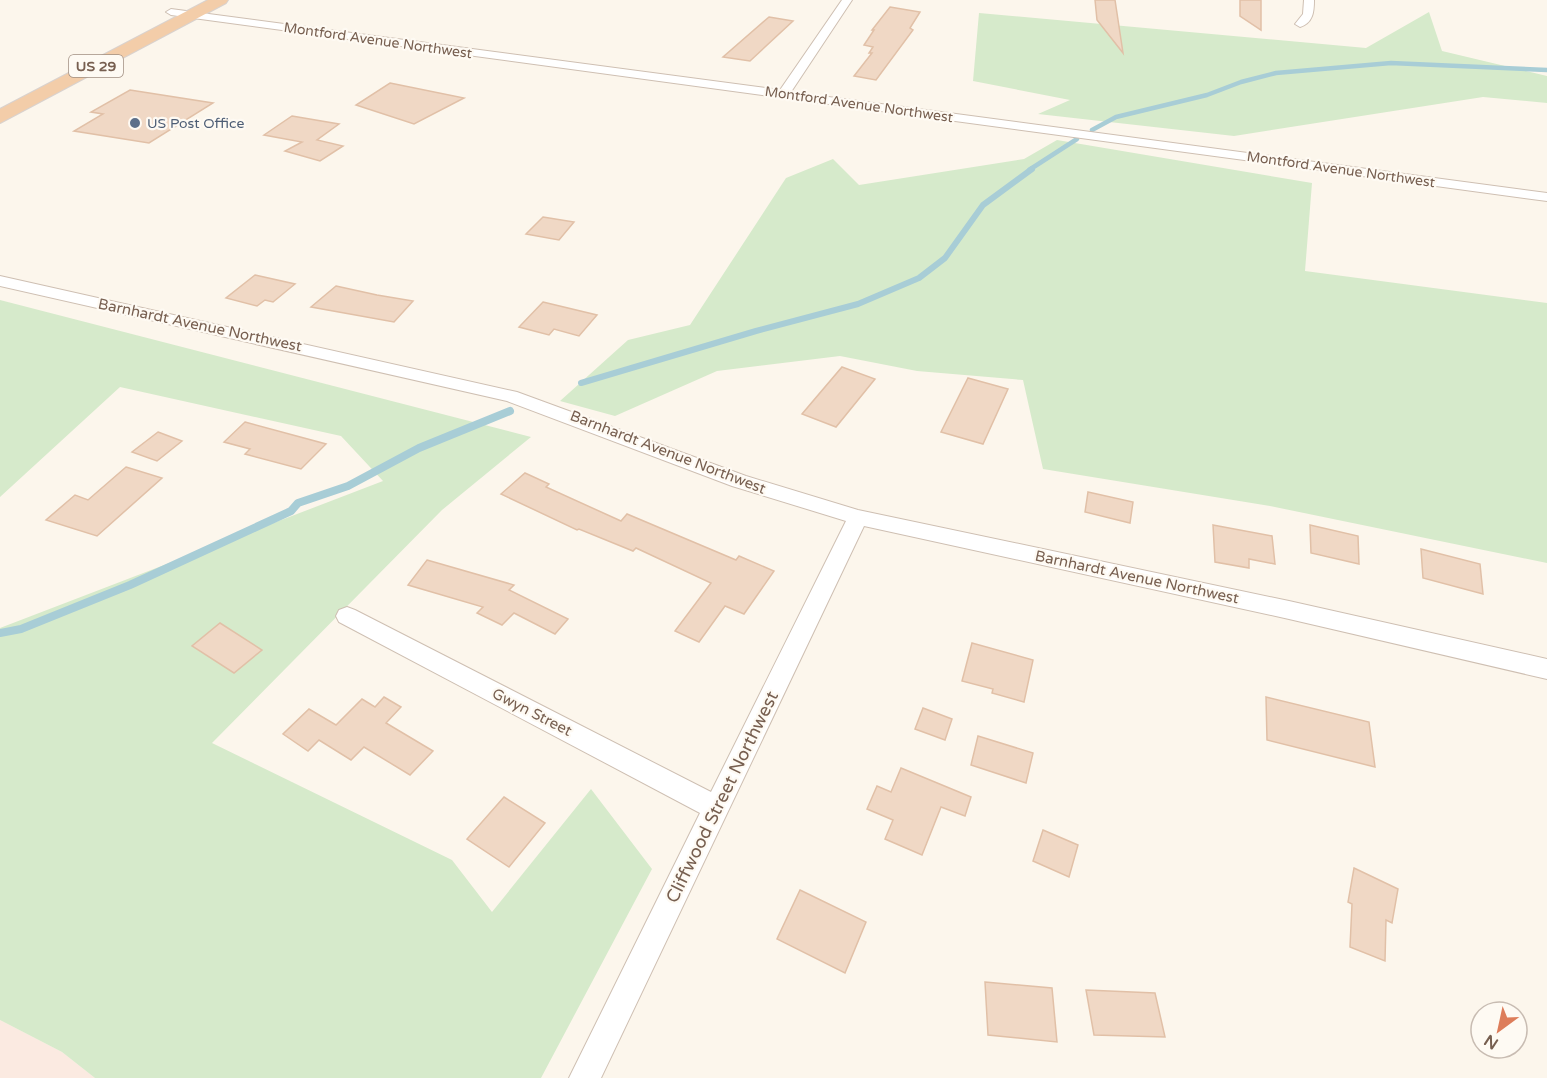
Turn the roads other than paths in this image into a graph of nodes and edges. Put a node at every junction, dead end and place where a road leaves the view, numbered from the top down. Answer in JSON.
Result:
{"nodes":[{"id":1,"x":220,"y":0,"type":"edge"},
{"id":2,"x":847,"y":0,"type":"edge"},
{"id":3,"x":1309,"y":0,"type":"edge"},
{"id":4,"x":193,"y":7,"type":"edge"},
{"id":5,"x":1300,"y":24,"type":"dead end"},
{"id":6,"x":783,"y":94,"type":"junction"},
{"id":7,"x":0,"y":100,"type":"edge"},
{"id":8,"x":0,"y":117,"type":"edge"},
{"id":9,"x":1547,"y":197,"type":"edge"},
{"id":10,"x":0,"y":280,"type":"edge"},
{"id":11,"x":858,"y":516,"type":"junction"},
{"id":12,"x":347,"y":616,"type":"dead end"},
{"id":13,"x":1547,"y":669,"type":"edge"},
{"id":14,"x":717,"y":808,"type":"junction"},
{"id":15,"x":585,"y":1078,"type":"edge"}],
"edges":[{"from":1,"to":4,"type":"highway","number":"US 29"},
{"from":2,"to":6,"type":"street"},
{"from":3,"to":5,"type":"street"},
{"from":4,"to":6,"type":"street","name":"Montford Avenue Northwest"},
{"from":4,"to":7,"type":"highway","number":"US 29"},
{"from":4,"to":8,"type":"highway","number":"US 29"},
{"from":6,"to":9,"type":"street","name":"Montford Avenue Northwest"},
{"from":10,"to":11,"type":"street","name":"Barnhardt Avenue Northwest"},
{"from":11,"to":13,"type":"street","name":"Barnhardt Avenue Northwest"},
{"from":11,"to":14,"type":"street","name":"Cliffwood Street Northwest"},
{"from":12,"to":14,"type":"street","name":"Gwyn Street"},
{"from":14,"to":15,"type":"street","name":"Cliffwood Street Northwest"}]}
